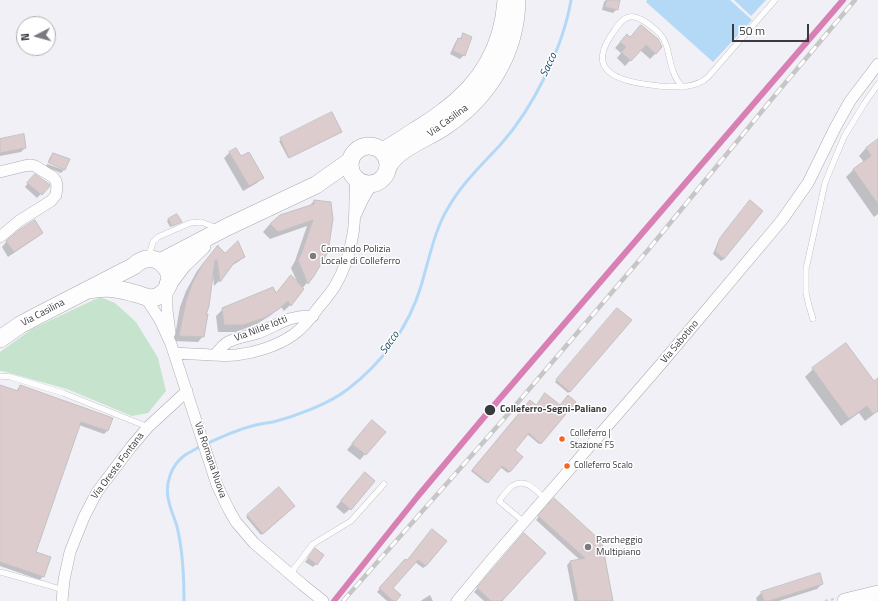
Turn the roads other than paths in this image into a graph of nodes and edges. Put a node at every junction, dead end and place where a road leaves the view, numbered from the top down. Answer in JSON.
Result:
{"nodes":[{"id":1,"x":506,"y":0,"type":"edge"},
{"id":2,"x":517,"y":0,"type":"edge"},
{"id":3,"x":775,"y":0,"type":"edge"},
{"id":4,"x":878,"y":64,"type":"edge"},
{"id":5,"x":878,"y":84,"type":"edge"},
{"id":6,"x":682,"y":87,"type":"junction"},
{"id":7,"x":386,"y":158,"type":"junction"},
{"id":8,"x":0,"y":172,"type":"edge"},
{"id":9,"x":353,"y":172,"type":"junction"},
{"id":10,"x":373,"y":185,"type":"junction"},
{"id":11,"x":355,"y":216,"type":"junction"},
{"id":12,"x":224,"y":228,"type":"junction"},
{"id":13,"x":0,"y":237,"type":"edge"},
{"id":14,"x":148,"y":262,"type":"junction"},
{"id":15,"x":168,"y":286,"type":"junction"},
{"id":16,"x":87,"y":290,"type":"junction"},
{"id":17,"x":142,"y":296,"type":"junction"},
{"id":18,"x":313,"y":316,"type":"junction"},
{"id":19,"x":813,"y":319,"type":"dead end"},
{"id":20,"x":0,"y":339,"type":"edge"},
{"id":21,"x":173,"y":349,"type":"junction"},
{"id":22,"x":215,"y":355,"type":"junction"},
{"id":23,"x":0,"y":376,"type":"edge"},
{"id":24,"x":187,"y":391,"type":"junction"},
{"id":25,"x":148,"y":427,"type":"junction"},
{"id":26,"x":384,"y":484,"type":"dead end"},
{"id":27,"x":545,"y":499,"type":"junction"},
{"id":28,"x":524,"y":522,"type":"junction"},
{"id":29,"x":0,"y":572,"type":"edge"},
{"id":30,"x":290,"y":574,"type":"junction"},
{"id":31,"x":878,"y":592,"type":"edge"},
{"id":32,"x":62,"y":596,"type":"edge"},
{"id":33,"x":323,"y":601,"type":"edge"},
{"id":34,"x":457,"y":601,"type":"edge"},
{"id":35,"x":845,"y":601,"type":"edge"}],
"edges":[{"from":1,"to":7,"type":"main road","name":"Via Casilina"},
{"from":2,"to":7,"type":"main road","name":"Via Casilina"},
{"from":3,"to":6,"type":"lane"},
{"from":4,"to":27,"type":"street","name":"Via Sabotino"},
{"from":5,"to":19,"type":"lane"},
{"from":6,"to":6,"type":"lane"},
{"from":7,"to":9,"type":"main road"},
{"from":7,"to":10,"type":"main road","name":"Via Casilina"},
{"from":8,"to":13,"type":"street"},
{"from":9,"to":10,"type":"main road"},
{"from":9,"to":11,"type":"street","name":"Via Nilde Iotti"},
{"from":9,"to":12,"type":"main road","name":"Via Casilina"},
{"from":10,"to":11,"type":"street","name":"Via Nilde Iotti"},
{"from":11,"to":18,"type":"street","name":"Via Nilde Iotti"},
{"from":12,"to":14,"type":"main road","name":"Via Casilina"},
{"from":12,"to":14,"type":"lane"},
{"from":12,"to":15,"type":"main road","name":"Via Casilina"},
{"from":14,"to":15,"type":"main road"},
{"from":14,"to":16,"type":"main road","name":"Via Casilina"},
{"from":14,"to":17,"type":"main road"},
{"from":15,"to":17,"type":"main road","name":"Via Casilina"},
{"from":15,"to":21,"type":"street","name":"Via Romana Nuova"},
{"from":16,"to":17,"type":"main road","name":"Via Casilina"},
{"from":16,"to":20,"type":"main road","name":"Via Casilina"},
{"from":17,"to":21,"type":"street","name":"Via Romana Nuova"},
{"from":18,"to":22,"type":"street","name":"Via Nilde Iotti"},
{"from":18,"to":22,"type":"street","name":"Via Nilde Iotti"},
{"from":21,"to":22,"type":"street","name":"Via Nilde Iotti"},
{"from":21,"to":24,"type":"street","name":"Via Romana Nuova"},
{"from":23,"to":25,"type":"lane"},
{"from":24,"to":25,"type":"street","name":"Via Oreste Fontana"},
{"from":24,"to":30,"type":"street","name":"Via Romana Nuova"},
{"from":25,"to":32,"type":"street","name":"Via Oreste Fontana"},
{"from":26,"to":30,"type":"lane"},
{"from":27,"to":28,"type":"street","name":"Via Sabotino"},
{"from":27,"to":28,"type":"lane"},
{"from":28,"to":34,"type":"street","name":"Via Sabotino"},
{"from":29,"to":32,"type":"lane"},
{"from":30,"to":33,"type":"street","name":"Via Romana Nuova"},
{"from":31,"to":35,"type":"street"}]}
